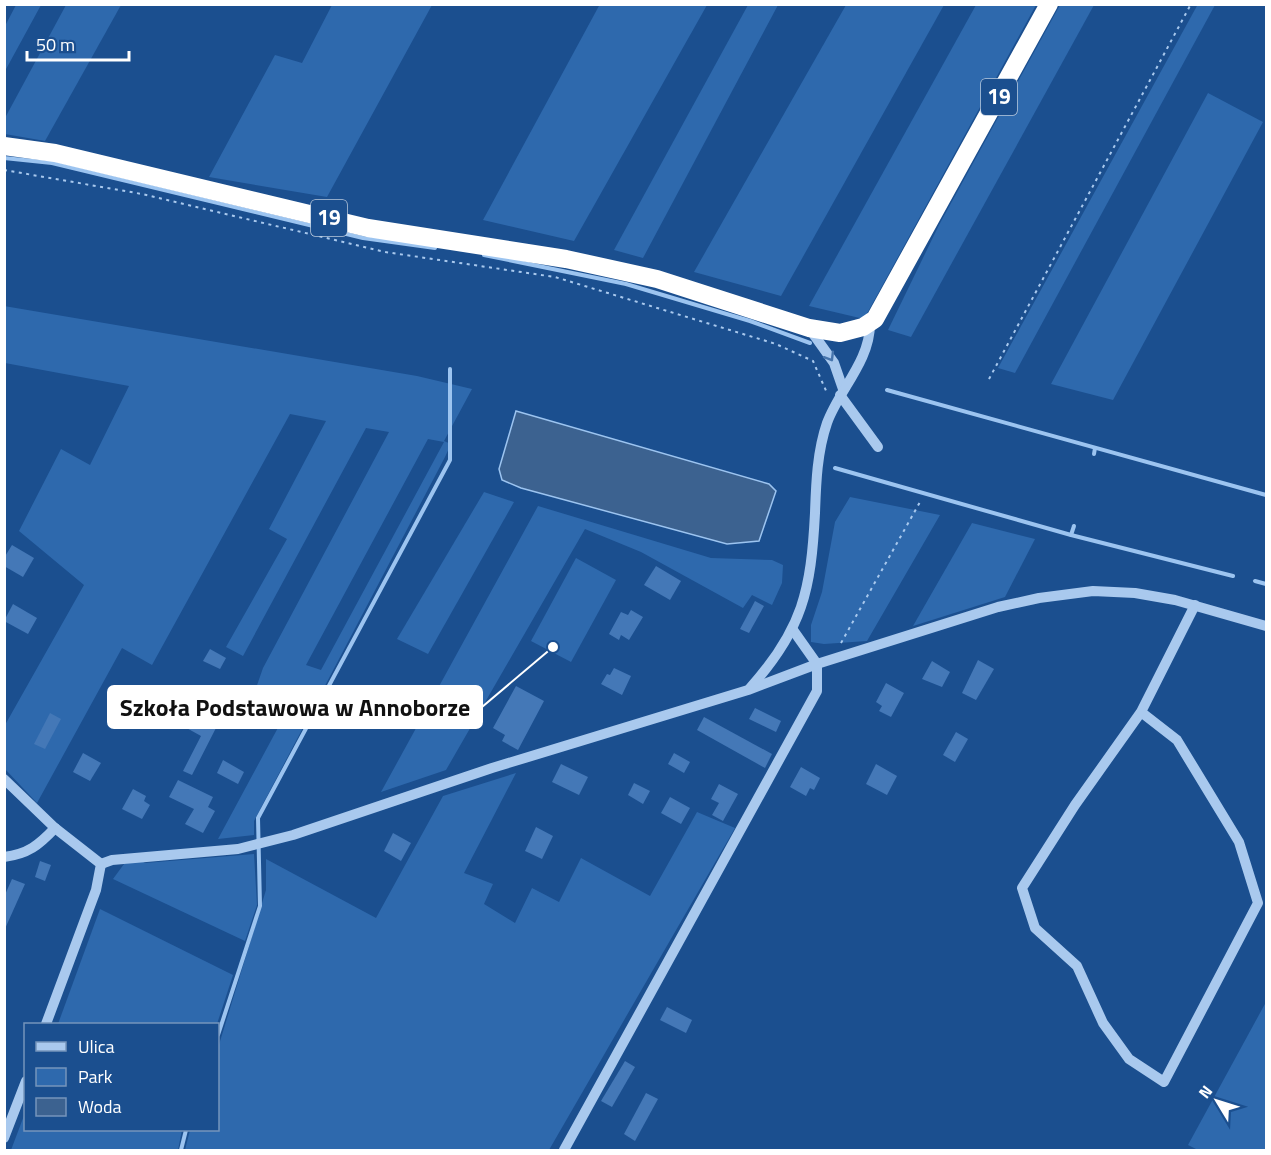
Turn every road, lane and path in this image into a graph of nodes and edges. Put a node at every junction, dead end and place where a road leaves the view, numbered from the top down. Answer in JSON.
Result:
{"nodes":[{"id":1,"x":1049,"y":4,"type":"edge"},
{"id":2,"x":1191,"y":4,"type":"edge"},
{"id":3,"x":4,"y":146,"type":"edge"},
{"id":4,"x":4,"y":170,"type":"edge"},
{"id":5,"x":870,"y":324,"type":"junction"},
{"id":6,"x":809,"y":328,"type":"junction"},
{"id":7,"x":989,"y":379,"type":"dead end"},
{"id":8,"x":842,"y":392,"type":"junction"},
{"id":9,"x":833,"y":413,"type":"junction"},
{"id":10,"x":878,"y":447,"type":"dead end"},
{"id":11,"x":920,"y":502,"type":"dead end"},
{"id":12,"x":1195,"y":605,"type":"junction"},
{"id":13,"x":1266,"y":626,"type":"edge"},
{"id":14,"x":794,"y":630,"type":"junction"},
{"id":15,"x":838,"y":657,"type":"junction"},
{"id":16,"x":817,"y":664,"type":"junction"},
{"id":17,"x":748,"y":690,"type":"junction"},
{"id":18,"x":1141,"y":712,"type":"junction"},
{"id":19,"x":4,"y":779,"type":"edge"},
{"id":20,"x":55,"y":828,"type":"junction"},
{"id":21,"x":4,"y":857,"type":"edge"},
{"id":22,"x":101,"y":864,"type":"junction"},
{"id":23,"x":46,"y":1023,"type":"edge"},
{"id":24,"x":24,"y":1086,"type":"edge"},
{"id":25,"x":4,"y":1138,"type":"edge"},
{"id":26,"x":564,"y":1150,"type":"edge"}],
"edges":[{"from":1,"to":5,"type":"highway","number":"19"},
{"from":2,"to":7,"type":"path"},
{"from":3,"to":6,"type":"highway","number":"19"},
{"from":4,"to":9,"type":"path"},
{"from":5,"to":6,"type":"highway","number":"19"},
{"from":5,"to":8,"type":"street"},
{"from":6,"to":8,"type":"street","one_way":true},
{"from":8,"to":9,"type":"street"},
{"from":8,"to":10,"type":"street"},
{"from":9,"to":14,"type":"street"},
{"from":11,"to":15,"type":"path"},
{"from":12,"to":13,"type":"street"},
{"from":12,"to":15,"type":"street"},
{"from":12,"to":18,"type":"street"},
{"from":14,"to":16,"type":"street"},
{"from":14,"to":17,"type":"street"},
{"from":15,"to":16,"type":"street"},
{"from":16,"to":17,"type":"street"},
{"from":16,"to":26,"type":"street"},
{"from":17,"to":22,"type":"street"},
{"from":18,"to":18,"type":"street"},
{"from":19,"to":20,"type":"street"},
{"from":20,"to":21,"type":"street"},
{"from":20,"to":22,"type":"street"},
{"from":22,"to":23,"type":"street"},
{"from":24,"to":25,"type":"street"}]}
